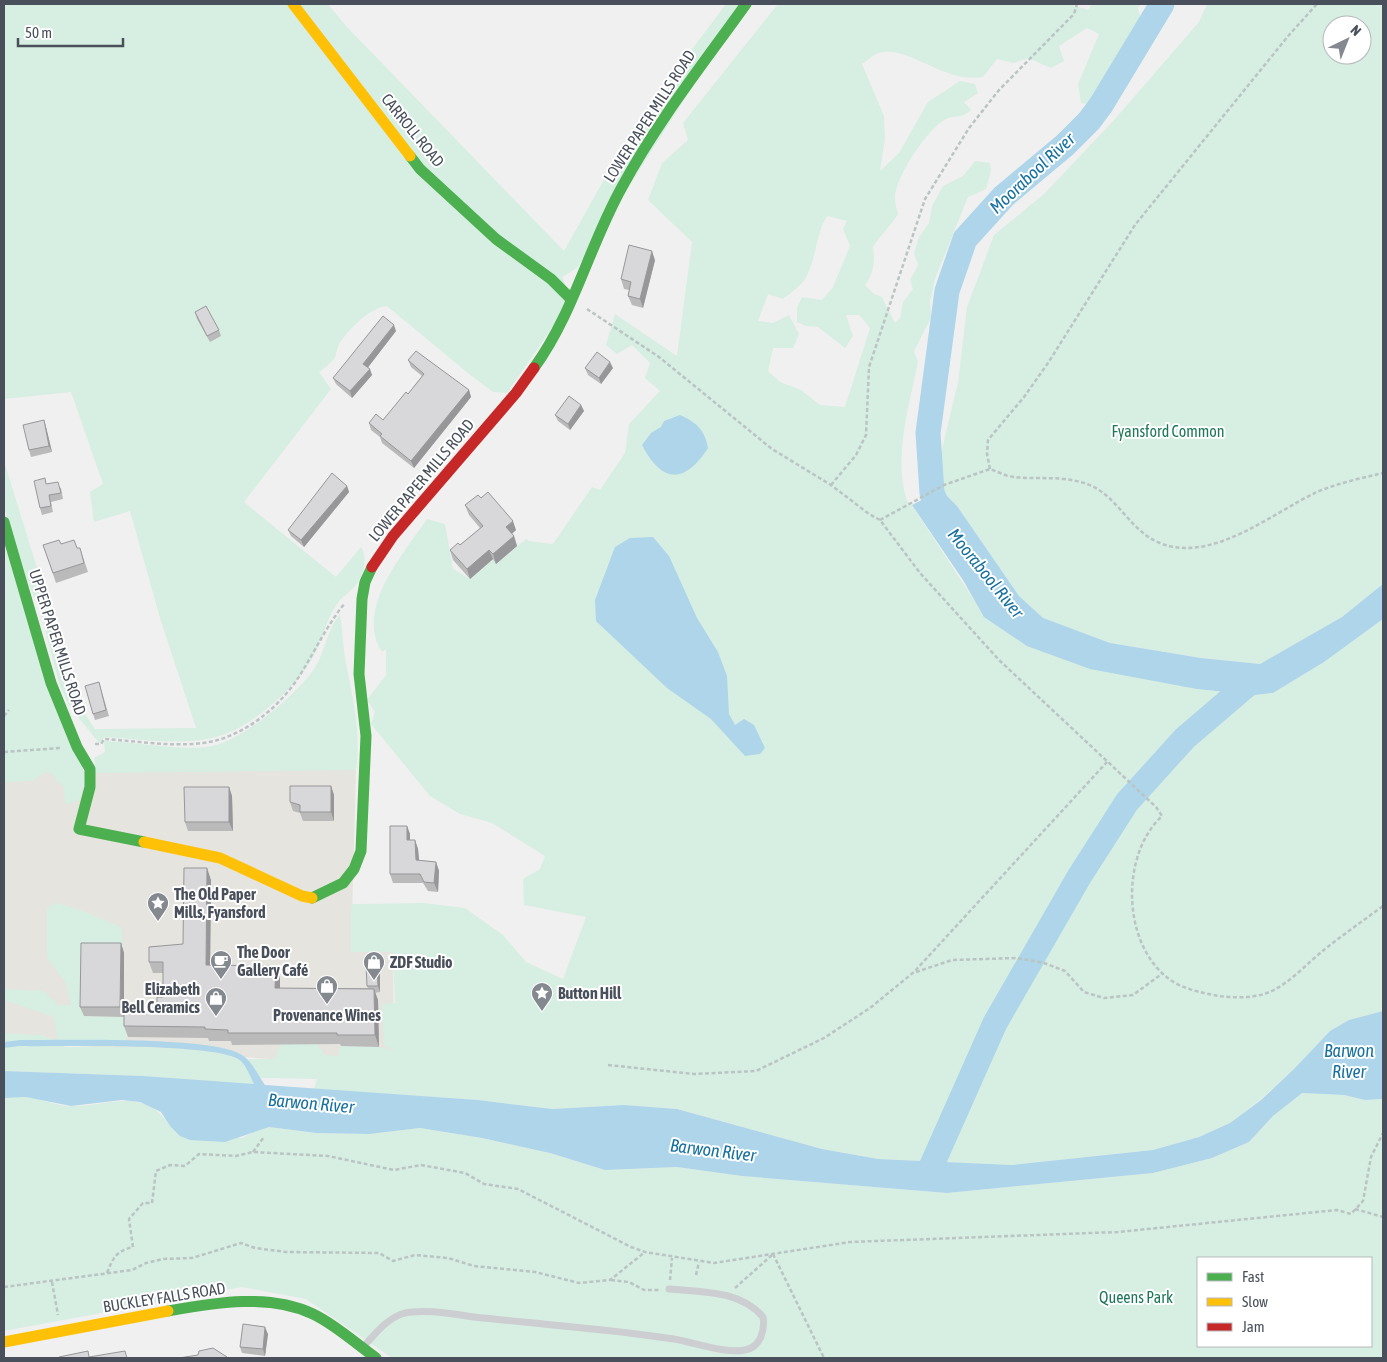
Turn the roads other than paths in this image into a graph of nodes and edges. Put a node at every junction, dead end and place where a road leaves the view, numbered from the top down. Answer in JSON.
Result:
{"nodes":[{"id":1,"x":293,"y":4,"type":"edge"},
{"id":2,"x":746,"y":4,"type":"edge"},
{"id":3,"x":571,"y":299,"type":"junction"},
{"id":4,"x":4,"y":522,"type":"edge"},
{"id":5,"x":90,"y":770,"type":"joint"},
{"id":6,"x":669,"y":1290,"type":"road end"},
{"id":7,"x":4,"y":1342,"type":"edge"},
{"id":8,"x":362,"y":1349,"type":"junction"},
{"id":9,"x":376,"y":1358,"type":"edge"}],
"edges":[{"from":1,"to":3,"type":"street","name":"CARROLL ROAD"},
{"from":2,"to":3,"type":"street","name":"LOWER PAPER MILLS ROAD"},
{"from":3,"to":5,"type":"street","name":"LOWER PAPER MILLS ROAD"},
{"from":4,"to":5,"type":"street","name":"UPPER PAPER MILLS ROAD"},
{"from":6,"to":8,"type":"lane"},
{"from":7,"to":8,"type":"street","name":"BUCKLEY FALLS ROAD"},
{"from":8,"to":9,"type":"street","name":"BUCKLEY FALLS ROAD"}]}
